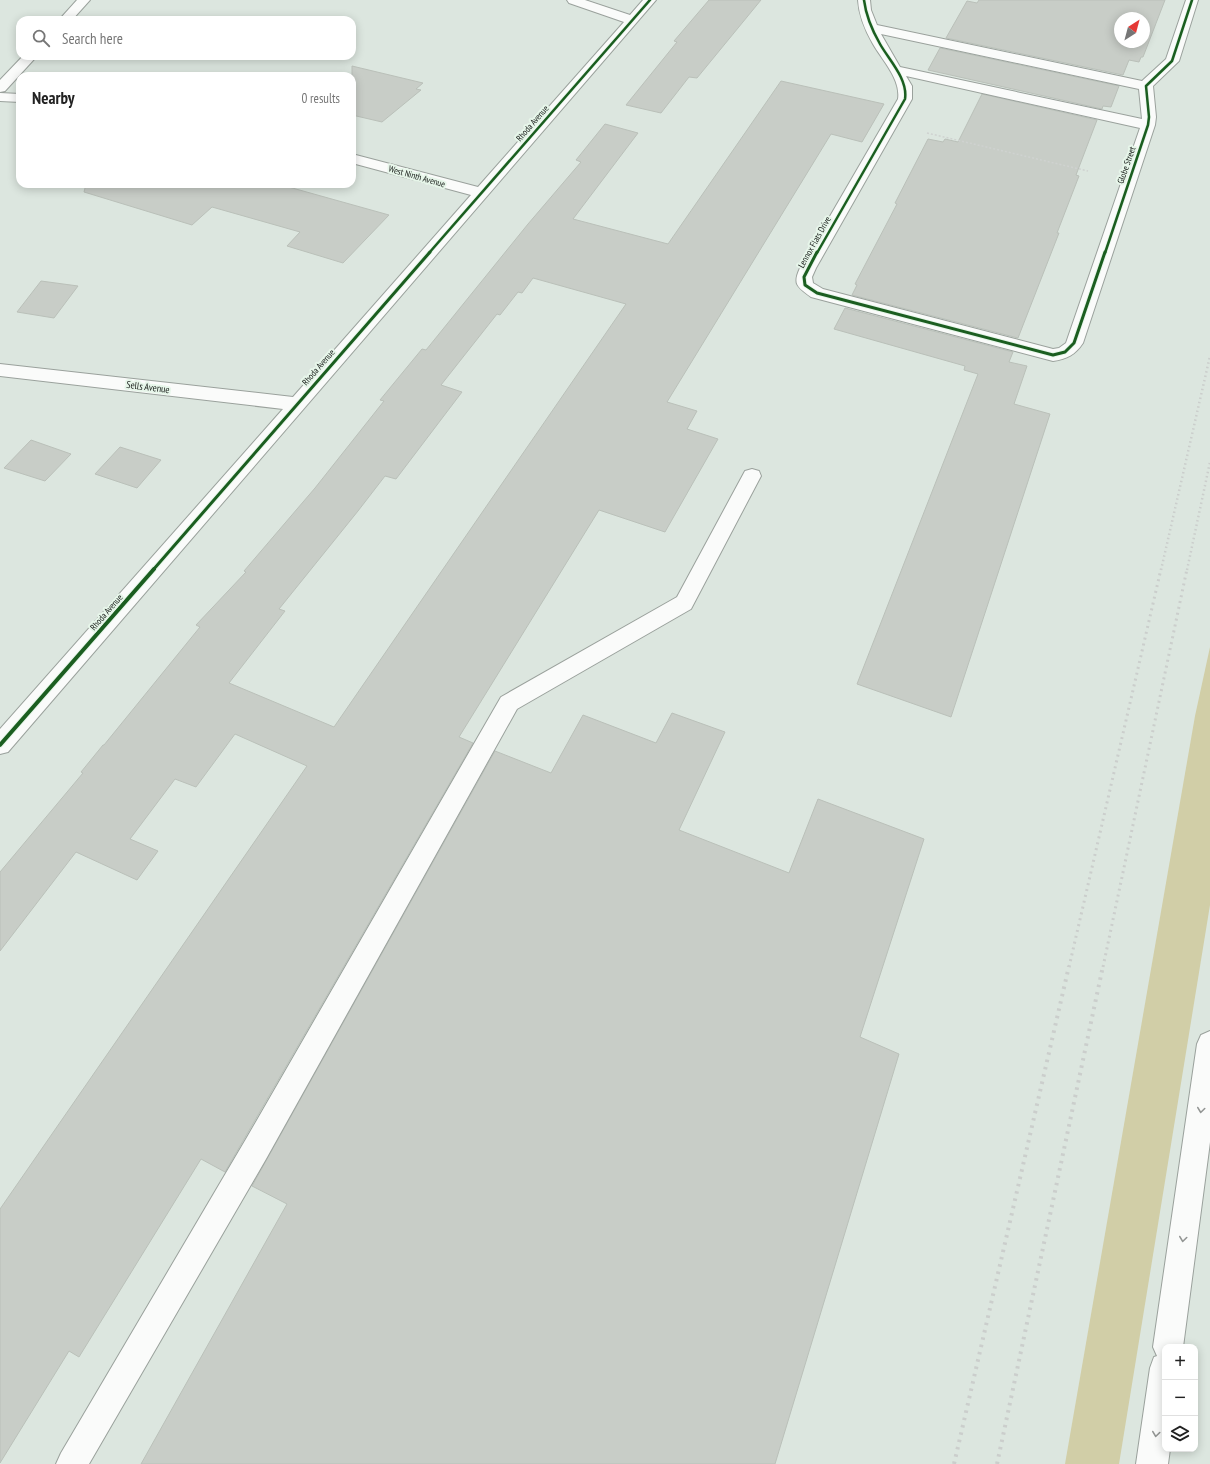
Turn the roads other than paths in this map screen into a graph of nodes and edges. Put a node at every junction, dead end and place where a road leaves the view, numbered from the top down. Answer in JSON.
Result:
{"nodes":[{"id":1,"x":84,"y":0,"type":"edge"},
{"id":2,"x":573,"y":0,"type":"edge"},
{"id":3,"x":650,"y":0,"type":"edge"},
{"id":4,"x":864,"y":0,"type":"edge"},
{"id":5,"x":1192,"y":0,"type":"edge"},
{"id":6,"x":68,"y":16,"type":"edge"},
{"id":7,"x":632,"y":20,"type":"junction"},
{"id":8,"x":872,"y":28,"type":"junction"},
{"id":9,"x":26,"y":60,"type":"edge"},
{"id":10,"x":897,"y":70,"type":"junction"},
{"id":11,"x":1146,"y":86,"type":"junction"},
{"id":12,"x":0,"y":88,"type":"edge"},
{"id":13,"x":0,"y":96,"type":"edge"},
{"id":14,"x":16,"y":98,"type":"edge"},
{"id":15,"x":1148,"y":125,"type":"junction"},
{"id":16,"x":356,"y":159,"type":"edge"},
{"id":17,"x":482,"y":193,"type":"junction"},
{"id":18,"x":1074,"y":343,"type":"joint"},
{"id":19,"x":0,"y":370,"type":"edge"},
{"id":20,"x":296,"y":404,"type":"junction"},
{"id":21,"x":752,"y":476,"type":"dead end"},
{"id":22,"x":0,"y":745,"type":"edge"},
{"id":23,"x":1210,"y":1044,"type":"edge"},
{"id":24,"x":1168,"y":1344,"type":"edge"},
{"id":25,"x":1163,"y":1380,"type":"edge"},
{"id":26,"x":72,"y":1464,"type":"edge"},
{"id":27,"x":1152,"y":1464,"type":"edge"}],
"edges":[{"from":1,"to":6,"type":"street"},
{"from":2,"to":7,"type":"street"},
{"from":3,"to":7,"type":"street","name":"Rhoda Avenue"},
{"from":4,"to":8,"type":"street","name":"Lennox Flats Drive"},
{"from":5,"to":11,"type":"street"},
{"from":7,"to":17,"type":"street","name":"Rhoda Avenue"},
{"from":8,"to":10,"type":"street","name":"Lennox Flats Drive"},
{"from":8,"to":11,"type":"street"},
{"from":9,"to":12,"type":"street"},
{"from":10,"to":15,"type":"street"},
{"from":10,"to":18,"type":"street","name":"Lennox Flats Drive"},
{"from":11,"to":15,"type":"street","name":"Globe Street"},
{"from":13,"to":14,"type":"street"},
{"from":15,"to":18,"type":"street","name":"Globe Street"},
{"from":16,"to":17,"type":"street","name":"West Ninth Avenue"},
{"from":17,"to":20,"type":"street","name":"Rhoda Avenue"},
{"from":19,"to":20,"type":"street","name":"Sells Avenue"},
{"from":20,"to":22,"type":"street","name":"Rhoda Avenue"},
{"from":21,"to":26,"type":"street"},
{"from":23,"to":24,"type":"street","one_way":true},
{"from":25,"to":27,"type":"street","one_way":true}]}
